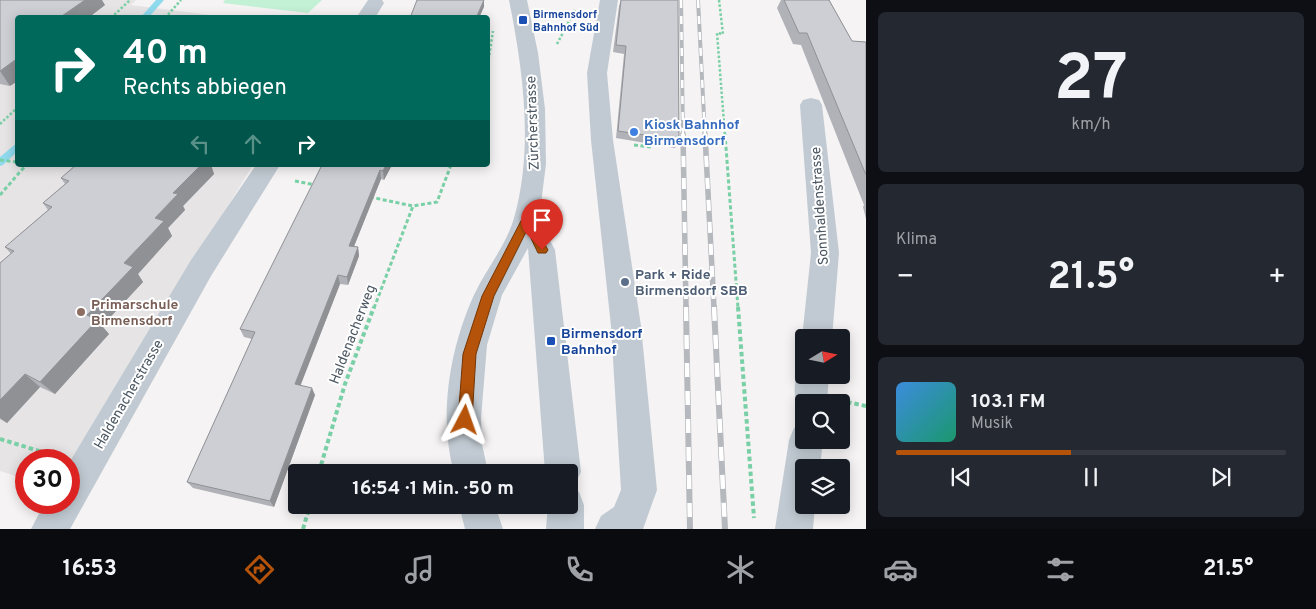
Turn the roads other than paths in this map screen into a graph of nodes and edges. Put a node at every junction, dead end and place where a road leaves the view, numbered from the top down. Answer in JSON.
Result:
{"nodes":[{"id":1,"x":518,"y":0,"type":"edge"},
{"id":2,"x":609,"y":0,"type":"edge"},
{"id":3,"x":811,"y":104,"type":"dead end"},
{"id":4,"x":276,"y":172,"type":"edge"},
{"id":5,"x":526,"y":220,"type":"junction"},
{"id":6,"x":818,"y":329,"type":"edge"},
{"id":7,"x":805,"y":449,"type":"edge"},
{"id":8,"x":469,"y":464,"type":"edge"},
{"id":9,"x":562,"y":464,"type":"edge"},
{"id":10,"x":80,"y":477,"type":"edge"},
{"id":11,"x":58,"y":514,"type":"edge"},
{"id":12,"x":480,"y":514,"type":"edge"},
{"id":13,"x":566,"y":514,"type":"edge"},
{"id":14,"x":50,"y":529,"type":"edge"},
{"id":15,"x":484,"y":529,"type":"edge"},
{"id":16,"x":565,"y":529,"type":"edge"},
{"id":17,"x":614,"y":529,"type":"edge"},
{"id":18,"x":794,"y":529,"type":"edge"}],
"edges":[{"from":1,"to":5,"type":"street","name":"Zürcherstrasse"},
{"from":2,"to":17,"type":"street"},
{"from":3,"to":6,"type":"street","name":"Sonnhaldenstrasse"},
{"from":4,"to":10,"type":"street","name":"Haldenacherstrasse"},
{"from":5,"to":8,"type":"street","name":"Zürcherstrasse"},
{"from":5,"to":9,"type":"street"},
{"from":7,"to":18,"type":"street"},
{"from":11,"to":14,"type":"street"},
{"from":12,"to":15,"type":"street"},
{"from":13,"to":16,"type":"street"}]}
